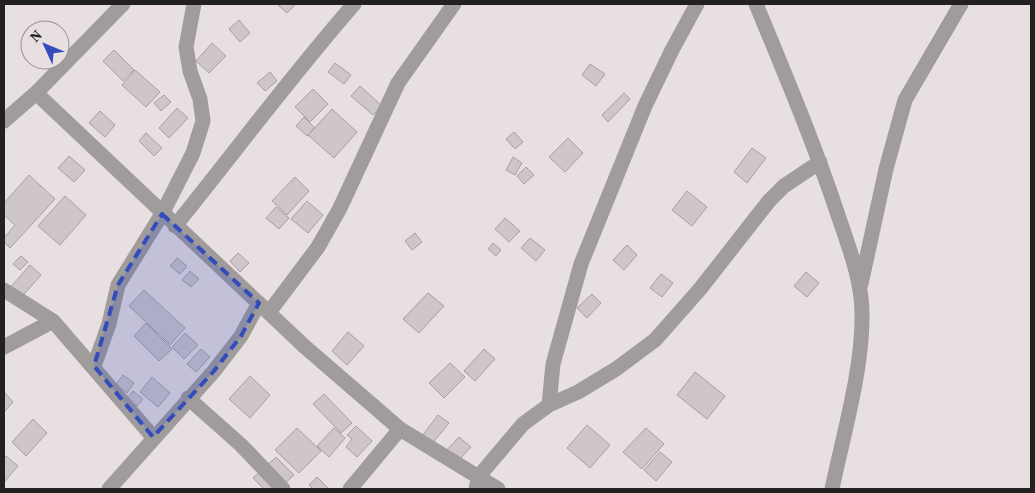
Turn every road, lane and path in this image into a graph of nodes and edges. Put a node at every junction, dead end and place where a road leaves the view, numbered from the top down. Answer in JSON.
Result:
{"nodes":[{"id":1,"x":123,"y":4,"type":"edge"},
{"id":2,"x":194,"y":4,"type":"edge"},
{"id":3,"x":354,"y":4,"type":"edge"},
{"id":4,"x":454,"y":4,"type":"edge"},
{"id":5,"x":698,"y":4,"type":"edge"},
{"id":6,"x":756,"y":4,"type":"edge"},
{"id":7,"x":962,"y":4,"type":"edge"},
{"id":8,"x":36,"y":93,"type":"junction"},
{"id":9,"x":4,"y":121,"type":"edge"},
{"id":10,"x":820,"y":162,"type":"junction"},
{"id":11,"x":162,"y":214,"type":"junction"},
{"id":12,"x":175,"y":226,"type":"junction"},
{"id":13,"x":860,"y":288,"type":"junction"},
{"id":14,"x":4,"y":290,"type":"edge"},
{"id":15,"x":264,"y":307,"type":"junction"},
{"id":16,"x":53,"y":321,"type":"junction"},
{"id":17,"x":4,"y":347,"type":"edge"},
{"id":18,"x":94,"y":366,"type":"junction"},
{"id":19,"x":188,"y":398,"type":"junction"},
{"id":20,"x":549,"y":405,"type":"junction"},
{"id":21,"x":400,"y":429,"type":"junction"},
{"id":22,"x":153,"y":437,"type":"junction"},
{"id":23,"x":478,"y":483,"type":"edge"},
{"id":24,"x":108,"y":489,"type":"edge"},
{"id":25,"x":283,"y":489,"type":"edge"},
{"id":26,"x":350,"y":489,"type":"edge"},
{"id":27,"x":498,"y":489,"type":"edge"},
{"id":28,"x":832,"y":489,"type":"edge"}],
"edges":[{"from":1,"to":8,"type":"street"},
{"from":2,"to":11,"type":"street"},
{"from":3,"to":12,"type":"street"},
{"from":4,"to":15,"type":"street"},
{"from":5,"to":20,"type":"street"},
{"from":6,"to":10,"type":"street"},
{"from":7,"to":13,"type":"street"},
{"from":8,"to":9,"type":"street"},
{"from":8,"to":11,"type":"street"},
{"from":10,"to":13,"type":"street"},
{"from":10,"to":20,"type":"street"},
{"from":11,"to":12,"type":"street"},
{"from":11,"to":18,"type":"street"},
{"from":12,"to":15,"type":"street"},
{"from":13,"to":28,"type":"street"},
{"from":14,"to":16,"type":"street"},
{"from":15,"to":19,"type":"street"},
{"from":15,"to":21,"type":"street"},
{"from":16,"to":17,"type":"street"},
{"from":16,"to":18,"type":"street"},
{"from":18,"to":22,"type":"street"},
{"from":19,"to":22,"type":"street"},
{"from":19,"to":25,"type":"street"},
{"from":20,"to":23,"type":"street"},
{"from":21,"to":23,"type":"street"},
{"from":21,"to":26,"type":"street"},
{"from":22,"to":24,"type":"street"},
{"from":23,"to":27,"type":"street"}]}
